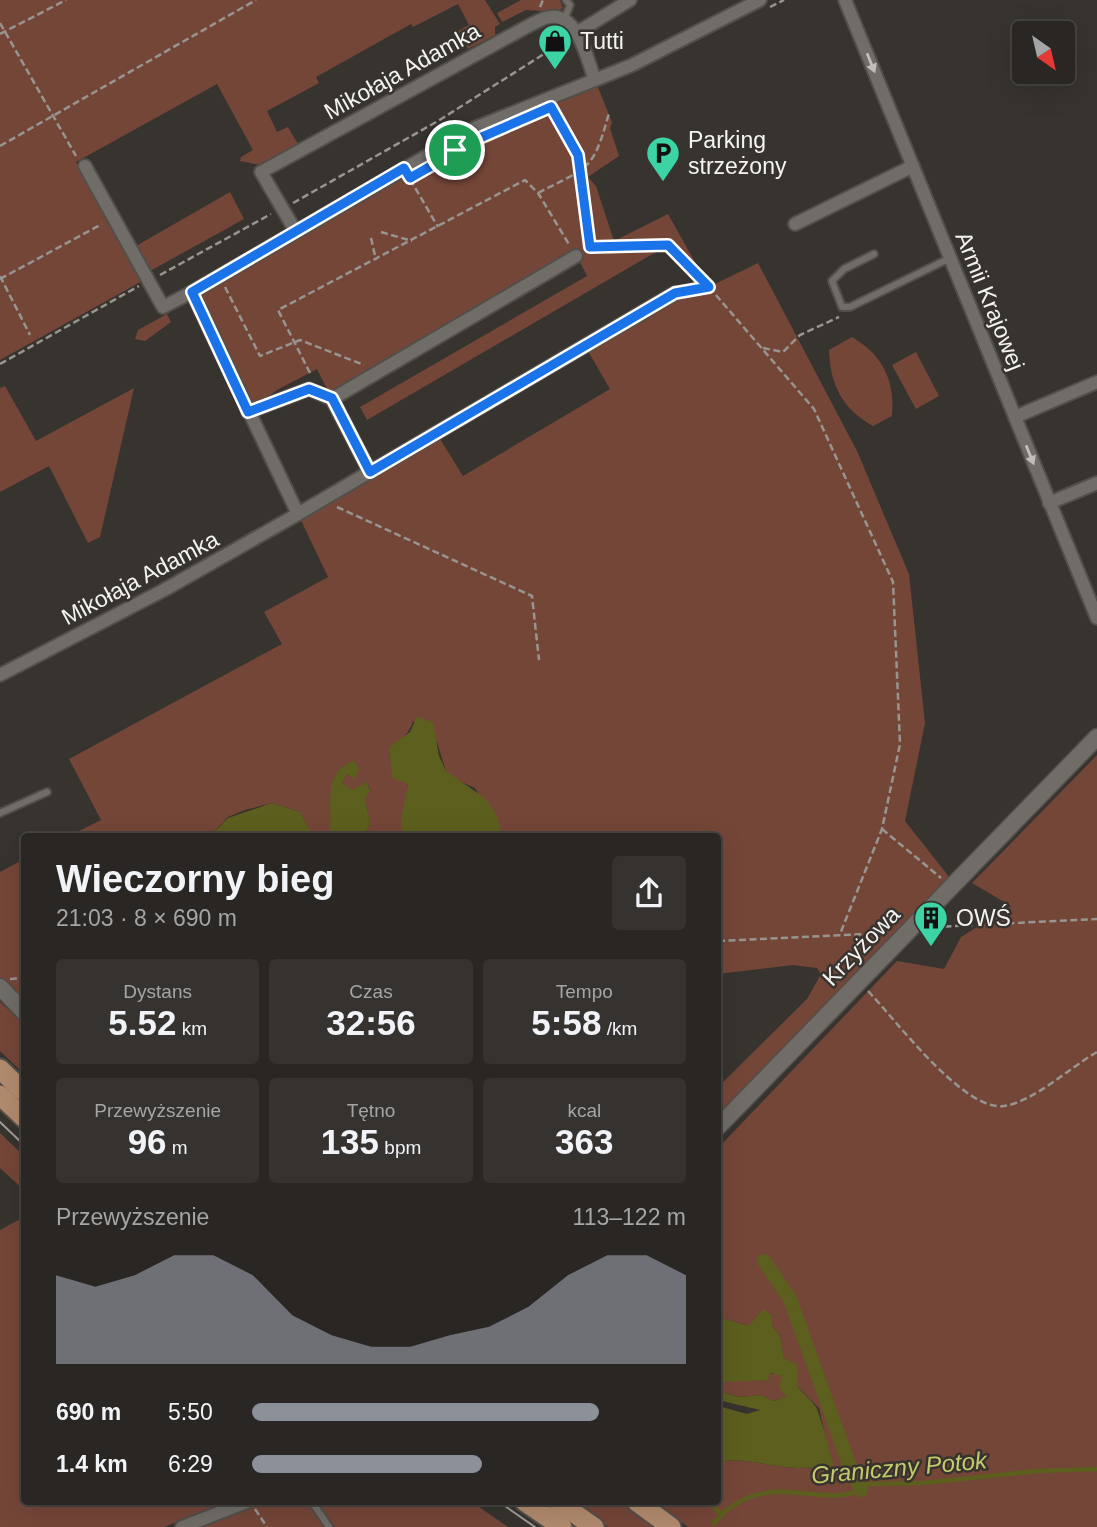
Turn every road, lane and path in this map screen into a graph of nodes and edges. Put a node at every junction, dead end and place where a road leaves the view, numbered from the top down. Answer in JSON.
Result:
{"nodes":[{"id":1,"x":66,"y":0,"type":"edge"},
{"id":2,"x":256,"y":0,"type":"edge"},
{"id":3,"x":566,"y":0,"type":"edge"},
{"id":4,"x":630,"y":0,"type":"edge"},
{"id":5,"x":784,"y":0,"type":"edge"},
{"id":6,"x":845,"y":0,"type":"edge"},
{"id":7,"x":762,"y":5,"type":"edge"},
{"id":8,"x":564,"y":20,"type":"junction"},
{"id":9,"x":0,"y":23,"type":"edge"},
{"id":10,"x":5,"y":32,"type":"junction"},
{"id":11,"x":578,"y":32,"type":"junction"},
{"id":12,"x":0,"y":34,"type":"edge"},
{"id":13,"x":595,"y":80,"type":"junction"},
{"id":14,"x":547,"y":98,"type":"junction"},
{"id":15,"x":609,"y":113,"type":"dead end"},
{"id":16,"x":53,"y":116,"type":"junction"},
{"id":17,"x":0,"y":146,"type":"edge"},
{"id":18,"x":86,"y":166,"type":"joint"},
{"id":19,"x":913,"y":166,"type":"junction"},
{"id":20,"x":404,"y":168,"type":"junction"},
{"id":21,"x":580,"y":171,"type":"junction"},
{"id":22,"x":538,"y":193,"type":"junction"},
{"id":23,"x":114,"y":218,"type":"junction"},
{"id":24,"x":795,"y":224,"type":"dead end"},
{"id":25,"x":438,"y":227,"type":"junction"},
{"id":26,"x":295,"y":230,"type":"junction"},
{"id":27,"x":381,"y":232,"type":"dead end"},
{"id":28,"x":371,"y":238,"type":"dead end"},
{"id":29,"x":412,"y":241,"type":"junction"},
{"id":30,"x":874,"y":254,"type":"dead end"},
{"id":31,"x":576,"y":256,"type":"joint"},
{"id":32,"x":950,"y":258,"type":"junction"},
{"id":33,"x":376,"y":260,"type":"junction"},
{"id":34,"x":0,"y":278,"type":"edge"},
{"id":35,"x":224,"y":285,"type":"dead end"},
{"id":36,"x":709,"y":287,"type":"junction"},
{"id":37,"x":192,"y":292,"type":"junction"},
{"id":38,"x":675,"y":293,"type":"joint"},
{"id":39,"x":30,"y":335,"type":"dead end"},
{"id":40,"x":294,"y":341,"type":"junction"},
{"id":41,"x":760,"y":347,"type":"junction"},
{"id":42,"x":783,"y":352,"type":"dead end"},
{"id":43,"x":373,"y":369,"type":"dead end"},
{"id":44,"x":310,"y":373,"type":"dead end"},
{"id":45,"x":1097,"y":382,"type":"edge"},
{"id":46,"x":332,"y":398,"type":"junction"},
{"id":47,"x":248,"y":412,"type":"junction"},
{"id":48,"x":1015,"y":417,"type":"junction"},
{"id":49,"x":370,"y":472,"type":"junction"},
{"id":50,"x":1097,"y":483,"type":"edge"},
{"id":51,"x":324,"y":501,"type":"junction"},
{"id":52,"x":1049,"y":503,"type":"junction"},
{"id":53,"x":298,"y":514,"type":"junction"},
{"id":54,"x":1097,"y":618,"type":"edge"},
{"id":55,"x":539,"y":660,"type":"dead end"},
{"id":56,"x":0,"y":674,"type":"edge"},
{"id":57,"x":1097,"y":737,"type":"edge"},
{"id":58,"x":47,"y":792,"type":"dead end"},
{"id":59,"x":0,"y":813,"type":"edge"},
{"id":60,"x":882,"y":829,"type":"junction"},
{"id":61,"x":951,"y":886,"type":"junction"},
{"id":62,"x":1097,"y":919,"type":"edge"},
{"id":63,"x":910,"y":929,"type":"junction"},
{"id":64,"x":840,"y":934,"type":"junction"},
{"id":65,"x":721,"y":941,"type":"edge"},
{"id":66,"x":896,"y":943,"type":"junction"},
{"id":67,"x":859,"y":981,"type":"junction"},
{"id":68,"x":0,"y":987,"type":"edge"},
{"id":69,"x":21,"y":1009,"type":"edge"},
{"id":70,"x":1097,"y":1052,"type":"edge"},
{"id":71,"x":0,"y":1069,"type":"edge"},
{"id":72,"x":21,"y":1089,"type":"edge"},
{"id":73,"x":0,"y":1095,"type":"edge"},
{"id":74,"x":21,"y":1115,"type":"edge"},
{"id":75,"x":721,"y":1124,"type":"edge"},
{"id":76,"x":241,"y":1505,"type":"edge"},
{"id":77,"x":251,"y":1505,"type":"edge"},
{"id":78,"x":314,"y":1505,"type":"edge"},
{"id":79,"x":529,"y":1505,"type":"edge"},
{"id":80,"x":562,"y":1505,"type":"edge"},
{"id":81,"x":641,"y":1505,"type":"edge"},
{"id":82,"x":182,"y":1527,"type":"edge"},
{"id":83,"x":267,"y":1527,"type":"edge"},
{"id":84,"x":329,"y":1527,"type":"edge"},
{"id":85,"x":562,"y":1527,"type":"edge"},
{"id":86,"x":594,"y":1527,"type":"edge"},
{"id":87,"x":671,"y":1527,"type":"edge"}],
"edges":[{"from":1,"to":10,"type":"path"},
{"from":2,"to":16,"type":"path"},
{"from":3,"to":8,"type":"lane"},
{"from":4,"to":11,"type":"street"},
{"from":5,"to":7,"type":"path"},
{"from":6,"to":19,"type":"street","name":"Armii Krajowej","one_way":true},
{"from":7,"to":13,"type":"street"},
{"from":8,"to":11,"type":"street"},
{"from":8,"to":26,"type":"street","name":"Mikołaja Adamka"},
{"from":9,"to":10,"type":"path"},
{"from":10,"to":12,"type":"path"},
{"from":10,"to":16,"type":"path"},
{"from":11,"to":13,"type":"street"},
{"from":13,"to":14,"type":"street"},
{"from":14,"to":20,"type":"street"},
{"from":14,"to":21,"type":"path"},
{"from":15,"to":21,"type":"path"},
{"from":16,"to":17,"type":"path"},
{"from":16,"to":18,"type":"path"},
{"from":18,"to":23,"type":"street"},
{"from":19,"to":24,"type":"street"},
{"from":19,"to":32,"type":"street","name":"Armii Krajowej"},
{"from":20,"to":25,"type":"path"},
{"from":20,"to":26,"type":"street"},
{"from":21,"to":22,"type":"path"},
{"from":21,"to":36,"type":"path"},
{"from":22,"to":25,"type":"path"},
{"from":22,"to":31,"type":"path"},
{"from":23,"to":34,"type":"path"},
{"from":23,"to":37,"type":"street"},
{"from":25,"to":29,"type":"path"},
{"from":26,"to":37,"type":"street"},
{"from":27,"to":29,"type":"path"},
{"from":28,"to":33,"type":"path"},
{"from":29,"to":33,"type":"path"},
{"from":30,"to":32,"type":"lane"},
{"from":31,"to":46,"type":"street"},
{"from":32,"to":48,"type":"street","name":"Armii Krajowej"},
{"from":33,"to":40,"type":"path"},
{"from":34,"to":39,"type":"path"},
{"from":35,"to":40,"type":"path"},
{"from":36,"to":38,"type":"path"},
{"from":36,"to":41,"type":"path"},
{"from":37,"to":47,"type":"street"},
{"from":38,"to":49,"type":"street","name":"Mikołaja Adamka"},
{"from":40,"to":43,"type":"path"},
{"from":40,"to":44,"type":"path"},
{"from":41,"to":42,"type":"path"},
{"from":41,"to":60,"type":"path"},
{"from":45,"to":48,"type":"street"},
{"from":46,"to":47,"type":"street"},
{"from":46,"to":49,"type":"street"},
{"from":47,"to":53,"type":"street"},
{"from":48,"to":52,"type":"street","name":"Armii Krajowej","one_way":true},
{"from":49,"to":51,"type":"street","name":"Mikołaja Adamka"},
{"from":50,"to":52,"type":"street"},
{"from":51,"to":53,"type":"street","name":"Mikołaja Adamka"},
{"from":51,"to":55,"type":"path"},
{"from":52,"to":54,"type":"street","name":"Armii Krajowej"},
{"from":53,"to":56,"type":"street","name":"Mikołaja Adamka"},
{"from":57,"to":61,"type":"street","name":"Krzyżowa"},
{"from":58,"to":59,"type":"lane"},
{"from":60,"to":61,"type":"path"},
{"from":60,"to":64,"type":"path"},
{"from":61,"to":63,"type":"street","name":"Krzyżowa"},
{"from":62,"to":63,"type":"path"},
{"from":63,"to":66,"type":"street","name":"Krzyżowa"},
{"from":64,"to":65,"type":"path"},
{"from":64,"to":66,"type":"path"},
{"from":66,"to":67,"type":"street","name":"Krzyżowa"},
{"from":67,"to":70,"type":"path"},
{"from":67,"to":75,"type":"street","name":"Krzyżowa"},
{"from":68,"to":69,"type":"street"},
{"from":71,"to":72,"type":"main road"},
{"from":73,"to":74,"type":"main road"},
{"from":76,"to":82,"type":"street"},
{"from":77,"to":83,"type":"path"},
{"from":78,"to":84,"type":"lane"},
{"from":79,"to":85,"type":"main road"},
{"from":80,"to":86,"type":"main road"},
{"from":81,"to":87,"type":"main road"}]}
